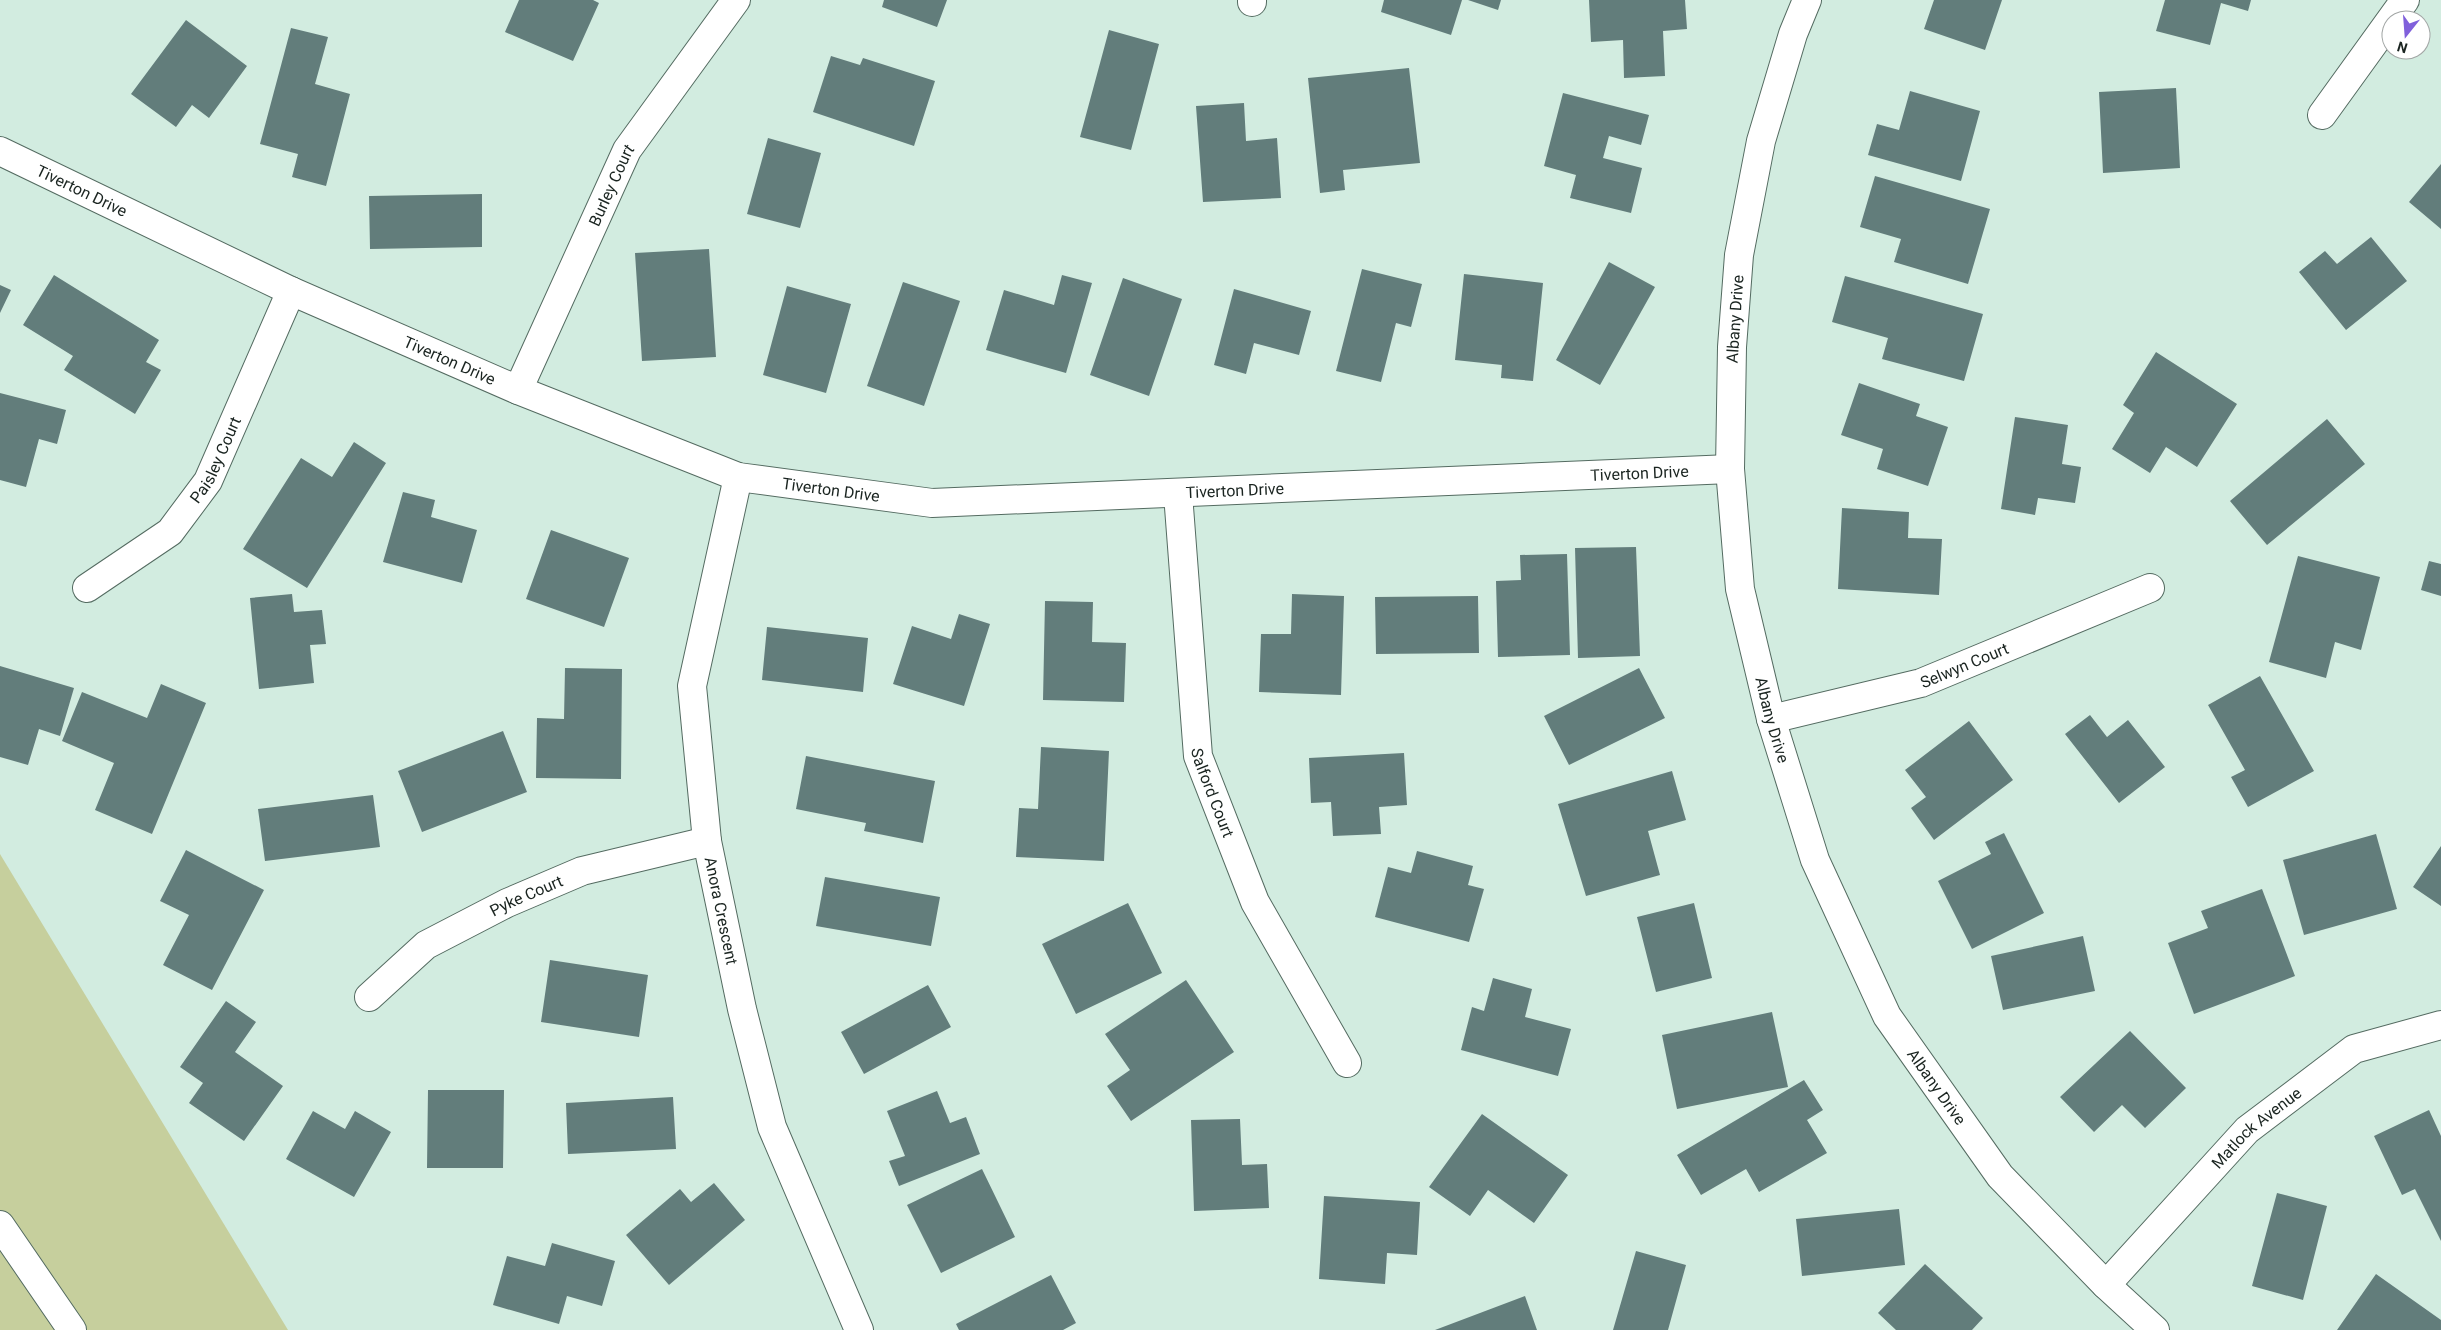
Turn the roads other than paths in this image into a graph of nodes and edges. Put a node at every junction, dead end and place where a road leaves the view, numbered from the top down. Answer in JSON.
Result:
{"nodes":[{"id":1,"x":736,"y":0,"type":"edge"},
{"id":2,"x":1807,"y":0,"type":"edge"},
{"id":3,"x":2404,"y":0,"type":"edge"},
{"id":4,"x":2322,"y":115,"type":"dead end"},
{"id":5,"x":0,"y":151,"type":"edge"},
{"id":6,"x":291,"y":290,"type":"junction"},
{"id":7,"x":518,"y":390,"type":"junction"},
{"id":8,"x":1730,"y":469,"type":"junction"},
{"id":9,"x":738,"y":476,"type":"junction"},
{"id":10,"x":1178,"y":494,"type":"junction"},
{"id":11,"x":87,"y":588,"type":"dead end"},
{"id":12,"x":2150,"y":588,"type":"dead end"},
{"id":13,"x":1771,"y":719,"type":"junction"},
{"id":14,"x":707,"y":841,"type":"junction"},
{"id":15,"x":369,"y":997,"type":"dead end"},
{"id":16,"x":2441,"y":1024,"type":"edge"},
{"id":17,"x":1347,"y":1063,"type":"dead end"},
{"id":18,"x":0,"y":1225,"type":"edge"},
{"id":19,"x":2106,"y":1285,"type":"junction"},
{"id":20,"x":853,"y":1328,"type":"edge"},
{"id":21,"x":72,"y":1330,"type":"edge"},
{"id":22,"x":2156,"y":1330,"type":"edge"}],
"edges":[{"from":1,"to":7,"type":"main road","name":"Burley Court"},
{"from":2,"to":8,"type":"main road","name":"Albany Drive"},
{"from":3,"to":4,"type":"main road"},
{"from":5,"to":6,"type":"main road","name":"Tiverton Drive"},
{"from":6,"to":7,"type":"main road","name":"Tiverton Drive"},
{"from":6,"to":11,"type":"main road","name":"Paisley Court"},
{"from":7,"to":9,"type":"main road","name":"Tiverton Drive"},
{"from":8,"to":10,"type":"main road","name":"Tiverton Drive"},
{"from":8,"to":13,"type":"main road","name":"Albany Drive"},
{"from":9,"to":10,"type":"main road","name":"Tiverton Drive"},
{"from":9,"to":14,"type":"main road","name":"Anora Crescent"},
{"from":10,"to":17,"type":"main road","name":"Salford Court"},
{"from":12,"to":13,"type":"main road","name":"Selwyn Court"},
{"from":13,"to":19,"type":"main road","name":"Albany Drive"},
{"from":14,"to":15,"type":"main road","name":"Pyke Court"},
{"from":14,"to":20,"type":"main road","name":"Anora Crescent"},
{"from":16,"to":19,"type":"main road","name":"Matlock Avenue"},
{"from":18,"to":21,"type":"main road"},
{"from":19,"to":22,"type":"main road","name":"Albany Drive"}]}
